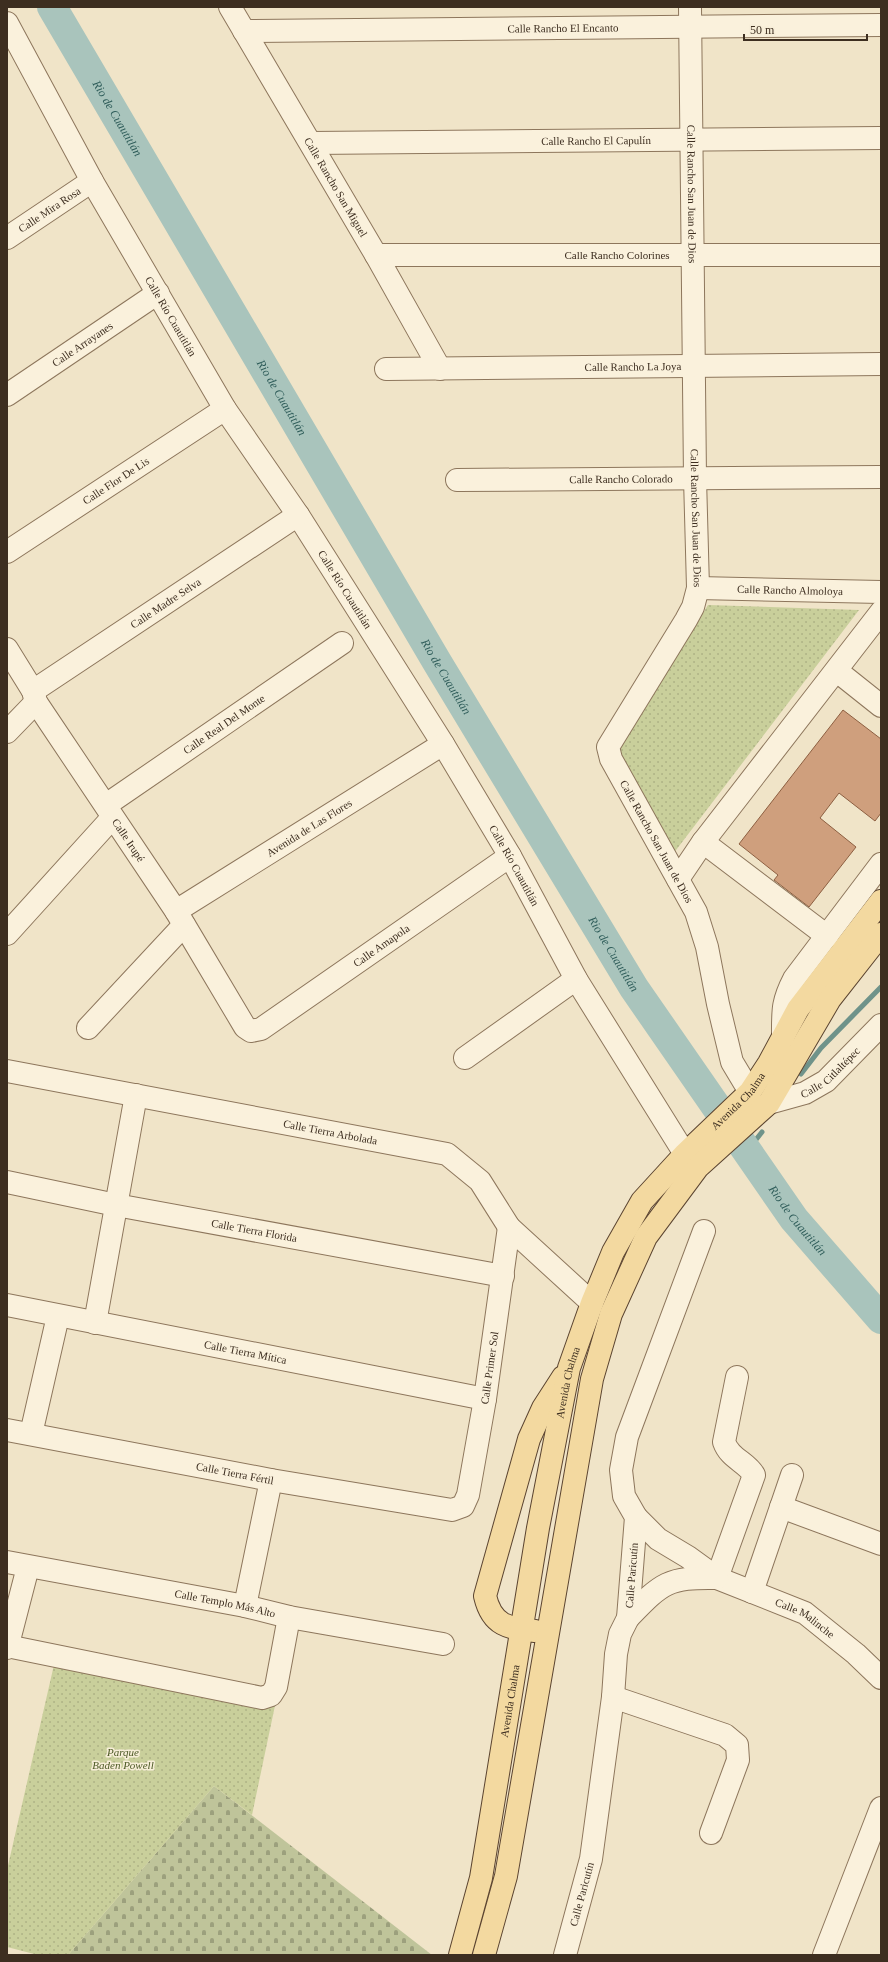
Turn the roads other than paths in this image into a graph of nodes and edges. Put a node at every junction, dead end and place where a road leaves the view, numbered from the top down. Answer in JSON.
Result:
{"nodes":[{"id":1,"x":230,"y":7,"type":"edge"},
{"id":2,"x":690,"y":17,"type":"edge"},
{"id":3,"x":7,"y":23,"type":"edge"},
{"id":4,"x":881,"y":25,"type":"edge"},
{"id":5,"x":244,"y":31,"type":"junction"},
{"id":6,"x":881,"y":138,"type":"edge"},
{"id":7,"x":691,"y":139,"type":"junction"},
{"id":8,"x":311,"y":143,"type":"junction"},
{"id":9,"x":92,"y":182,"type":"junction"},
{"id":10,"x":7,"y":238,"type":"edge"},
{"id":11,"x":692,"y":254,"type":"junction"},
{"id":12,"x":376,"y":255,"type":"junction"},
{"id":13,"x":881,"y":255,"type":"edge"},
{"id":14,"x":158,"y":293,"type":"junction"},
{"id":15,"x":881,"y":364,"type":"edge"},
{"id":16,"x":695,"y":366,"type":"junction"},
{"id":17,"x":386,"y":369,"type":"dead end"},
{"id":18,"x":440,"y":369,"type":"junction"},
{"id":19,"x":7,"y":395,"type":"edge"},
{"id":20,"x":225,"y":409,"type":"junction"},
{"id":21,"x":881,"y":477,"type":"edge"},
{"id":22,"x":695,"y":478,"type":"junction"},
{"id":23,"x":457,"y":480,"type":"dead end"},
{"id":24,"x":298,"y":515,"type":"junction"},
{"id":25,"x":7,"y":552,"type":"edge"},
{"id":26,"x":698,"y":588,"type":"junction"},
{"id":27,"x":881,"y":592,"type":"edge"},
{"id":28,"x":881,"y":612,"type":"edge"},
{"id":29,"x":342,"y":643,"type":"dead end"},
{"id":30,"x":7,"y":649,"type":"edge"},
{"id":31,"x":837,"y":670,"type":"junction"},
{"id":32,"x":34,"y":697,"type":"junction"},
{"id":33,"x":881,"y":706,"type":"edge"},
{"id":34,"x":7,"y":732,"type":"edge"},
{"id":35,"x":443,"y":744,"type":"junction"},
{"id":36,"x":109,"y":811,"type":"junction"},
{"id":37,"x":703,"y":842,"type":"junction"},
{"id":38,"x":510,"y":856,"type":"junction"},
{"id":39,"x":881,"y":864,"type":"edge"},
{"id":40,"x":678,"y":879,"type":"junction"},
{"id":41,"x":881,"y":901,"type":"edge"},
{"id":42,"x":180,"y":918,"type":"junction"},
{"id":43,"x":7,"y":934,"type":"edge"},
{"id":44,"x":881,"y":934,"type":"edge"},
{"id":45,"x":827,"y":936,"type":"junction"},
{"id":46,"x":576,"y":979,"type":"junction"},
{"id":47,"x":881,"y":1025,"type":"edge"},
{"id":48,"x":88,"y":1028,"type":"dead end"},
{"id":49,"x":251,"y":1031,"type":"joint"},
{"id":50,"x":783,"y":1037,"type":"junction"},
{"id":51,"x":465,"y":1058,"type":"dead end"},
{"id":52,"x":7,"y":1071,"type":"edge"},
{"id":53,"x":750,"y":1092,"type":"junction"},
{"id":54,"x":136,"y":1095,"type":"junction"},
{"id":55,"x":776,"y":1101,"type":"junction"},
{"id":56,"x":740,"y":1116,"type":"junction"},
{"id":57,"x":723,"y":1132,"type":"junction"},
{"id":58,"x":685,"y":1154,"type":"junction"},
{"id":59,"x":7,"y":1182,"type":"edge"},
{"id":60,"x":116,"y":1205,"type":"junction"},
{"id":61,"x":509,"y":1227,"type":"junction"},
{"id":62,"x":704,"y":1231,"type":"dead end"},
{"id":63,"x":503,"y":1276,"type":"junction"},
{"id":64,"x":592,"y":1303,"type":"junction"},
{"id":65,"x":7,"y":1305,"type":"edge"},
{"id":66,"x":58,"y":1316,"type":"junction"},
{"id":67,"x":95,"y":1323,"type":"junction"},
{"id":68,"x":569,"y":1368,"type":"junction"},
{"id":69,"x":737,"y":1377,"type":"dead end"},
{"id":70,"x":485,"y":1399,"type":"junction"},
{"id":71,"x":7,"y":1430,"type":"edge"},
{"id":72,"x":30,"y":1434,"type":"junction"},
{"id":73,"x":792,"y":1475,"type":"dead end"},
{"id":74,"x":271,"y":1480,"type":"junction"},
{"id":75,"x":462,"y":1506,"type":"joint"},
{"id":76,"x":781,"y":1507,"type":"junction"},
{"id":77,"x":636,"y":1517,"type":"junction"},
{"id":78,"x":881,"y":1544,"type":"edge"},
{"id":79,"x":7,"y":1562,"type":"edge"},
{"id":80,"x":28,"y":1567,"type":"junction"},
{"id":81,"x":717,"y":1578,"type":"junction"},
{"id":82,"x":752,"y":1592,"type":"junction"},
{"id":83,"x":245,"y":1606,"type":"junction"},
{"id":84,"x":289,"y":1617,"type":"junction"},
{"id":85,"x":628,"y":1618,"type":"junction"},
{"id":86,"x":522,"y":1629,"type":"junction"},
{"id":87,"x":548,"y":1632,"type":"junction"},
{"id":88,"x":443,"y":1644,"type":"dead end"},
{"id":89,"x":7,"y":1647,"type":"edge"},
{"id":90,"x":881,"y":1678,"type":"edge"},
{"id":91,"x":613,"y":1697,"type":"junction"},
{"id":92,"x":881,"y":1808,"type":"edge"},
{"id":93,"x":711,"y":1833,"type":"dead end"},
{"id":94,"x":460,"y":1955,"type":"edge"},
{"id":95,"x":484,"y":1955,"type":"edge"},
{"id":96,"x":565,"y":1955,"type":"edge"},
{"id":97,"x":824,"y":1955,"type":"edge"}],
"edges":[{"from":1,"to":5,"type":"street","name":"Calle Rancho San Miguel"},
{"from":2,"to":4,"type":"street","name":"Calle Rancho El Encanto"},
{"from":2,"to":5,"type":"street","name":"Calle Rancho El Encanto"},
{"from":2,"to":7,"type":"street","name":"Calle Rancho San Juan de Dios"},
{"from":3,"to":9,"type":"street","name":"Calle Río Cuautitlán"},
{"from":5,"to":8,"type":"street","name":"Calle Rancho San Miguel"},
{"from":6,"to":7,"type":"street","name":"Calle Rancho El Capulín"},
{"from":7,"to":8,"type":"street","name":"Calle Rancho El Capulín"},
{"from":7,"to":11,"type":"street","name":"Calle Rancho San Juan de Dios"},
{"from":8,"to":12,"type":"street","name":"Calle Rancho San Miguel"},
{"from":9,"to":10,"type":"street","name":"Calle Mira Rosa"},
{"from":9,"to":14,"type":"street","name":"Calle Río Cuautitlán"},
{"from":11,"to":12,"type":"street","name":"Calle Rancho Colorines"},
{"from":11,"to":13,"type":"street","name":"Calle Rancho Colorines"},
{"from":11,"to":16,"type":"street","name":"Calle Rancho San Juan de Dios"},
{"from":12,"to":18,"type":"street","name":"Calle Rancho San Miguel"},
{"from":14,"to":19,"type":"street","name":"Calle Arrayanes"},
{"from":14,"to":20,"type":"street","name":"Calle Río Cuautitlán"},
{"from":15,"to":16,"type":"street","name":"Calle Rancho La Joya"},
{"from":16,"to":18,"type":"street","name":"Calle Rancho La Joya"},
{"from":16,"to":22,"type":"street","name":"Calle Rancho San Juan de Dios"},
{"from":17,"to":18,"type":"street","name":"Calle Rancho La Joya"},
{"from":20,"to":24,"type":"street","name":"Calle Río Cuautitlán"},
{"from":20,"to":25,"type":"street","name":"Calle Flor De Lis"},
{"from":21,"to":22,"type":"street","name":"Calle Rancho Colorado"},
{"from":22,"to":23,"type":"street","name":"Calle Rancho Colorado"},
{"from":22,"to":26,"type":"street","name":"Calle Rancho San Juan de Dios"},
{"from":24,"to":32,"type":"street","name":"Calle Madre Selva"},
{"from":24,"to":35,"type":"street","name":"Calle Río Cuautitlán"},
{"from":26,"to":27,"type":"street","name":"Calle Rancho Almoloya"},
{"from":26,"to":40,"type":"street","name":"Calle Rancho San Juan de Dios"},
{"from":28,"to":31,"type":"street"},
{"from":29,"to":36,"type":"street","name":"Calle Real Del Monte"},
{"from":30,"to":32,"type":"street","name":"Calle Irupé"},
{"from":31,"to":33,"type":"street"},
{"from":31,"to":37,"type":"street"},
{"from":32,"to":34,"type":"street","name":"Calle Madre Selva"},
{"from":32,"to":36,"type":"street","name":"Calle Irupé"},
{"from":35,"to":38,"type":"street","name":"Calle Río Cuautitlán"},
{"from":35,"to":42,"type":"street","name":"Avenida de Las Flores"},
{"from":36,"to":42,"type":"street","name":"Calle Irupé"},
{"from":36,"to":43,"type":"street","name":"Calle Real Del Monte"},
{"from":37,"to":40,"type":"street"},
{"from":37,"to":45,"type":"street"},
{"from":38,"to":46,"type":"street","name":"Calle Río Cuautitlán"},
{"from":38,"to":49,"type":"street","name":"Calle Amapola"},
{"from":39,"to":45,"type":"street"},
{"from":40,"to":53,"type":"street","name":"Calle Rancho San Juan de Dios"},
{"from":41,"to":50,"type":"main road","name":"Avenida Chalma"},
{"from":42,"to":48,"type":"street","name":"Avenida de Las Flores"},
{"from":42,"to":49,"type":"street","name":"Calle Irupé"},
{"from":44,"to":55,"type":"main road","name":"Avenida Chalma"},
{"from":45,"to":50,"type":"street"},
{"from":46,"to":51,"type":"street"},
{"from":46,"to":58,"type":"street","name":"Calle Río Cuautitlán"},
{"from":47,"to":55,"type":"street","name":"Calle Citlaltépec"},
{"from":50,"to":53,"type":"main road","name":"Avenida Chalma"},
{"from":52,"to":54,"type":"street","name":"Calle Tierra Arbolada"},
{"from":53,"to":56,"type":"main road","name":"Avenida Chalma"},
{"from":54,"to":60,"type":"street"},
{"from":54,"to":61,"type":"street","name":"Calle Tierra Arbolada"},
{"from":55,"to":56,"type":"main road","name":"Avenida Chalma"},
{"from":56,"to":57,"type":"main road","name":"Avenida Chalma"},
{"from":57,"to":58,"type":"main road","name":"Avenida Chalma"},
{"from":57,"to":87,"type":"main road","name":"Avenida Chalma"},
{"from":58,"to":64,"type":"main road","name":"Avenida Chalma"},
{"from":59,"to":60,"type":"street","name":"Calle Tierra Florida"},
{"from":60,"to":63,"type":"street","name":"Calle Tierra Florida"},
{"from":60,"to":67,"type":"street"},
{"from":61,"to":63,"type":"street","name":"Calle Primer Sol"},
{"from":61,"to":64,"type":"street","name":"Calle Tierra Arbolada"},
{"from":62,"to":77,"type":"street"},
{"from":63,"to":70,"type":"street","name":"Calle Primer Sol"},
{"from":64,"to":68,"type":"main road","name":"Avenida Chalma"},
{"from":65,"to":66,"type":"street","name":"Calle Tierra Mítica"},
{"from":66,"to":67,"type":"street","name":"Calle Tierra Mítica"},
{"from":66,"to":72,"type":"street"},
{"from":67,"to":70,"type":"street","name":"Calle Tierra Mítica"},
{"from":68,"to":86,"type":"main road","name":"Avenida Chalma"},
{"from":68,"to":86,"type":"main road"},
{"from":69,"to":81,"type":"street"},
{"from":70,"to":75,"type":"street","name":"Calle Primer Sol"},
{"from":71,"to":72,"type":"street","name":"Calle Tierra Fértil"},
{"from":72,"to":74,"type":"street","name":"Calle Tierra Fértil"},
{"from":73,"to":76,"type":"street"},
{"from":74,"to":75,"type":"street","name":"Calle Tierra Fértil"},
{"from":74,"to":83,"type":"street"},
{"from":76,"to":78,"type":"street"},
{"from":76,"to":82,"type":"street"},
{"from":77,"to":81,"type":"street","name":"Calle Malinche"},
{"from":77,"to":85,"type":"street","name":"Calle Paricutín"},
{"from":79,"to":80,"type":"street","name":"Calle Templo Más Alto"},
{"from":80,"to":83,"type":"street","name":"Calle Templo Más Alto"},
{"from":80,"to":89,"type":"street"},
{"from":81,"to":82,"type":"street","name":"Calle Malinche"},
{"from":81,"to":85,"type":"street","name":"Calle Malinche"},
{"from":82,"to":90,"type":"street","name":"Calle Malinche"},
{"from":83,"to":84,"type":"street","name":"Calle Templo Más Alto"},
{"from":84,"to":88,"type":"street","name":"Calle Templo Más Alto"},
{"from":84,"to":89,"type":"street"},
{"from":85,"to":91,"type":"street","name":"Calle Paricutín"},
{"from":86,"to":87,"type":"main road"},
{"from":86,"to":94,"type":"main road","name":"Avenida Chalma"},
{"from":87,"to":95,"type":"main road","name":"Avenida Chalma"},
{"from":91,"to":93,"type":"street"},
{"from":91,"to":96,"type":"street","name":"Calle Paricutín"},
{"from":92,"to":97,"type":"street"}]}
